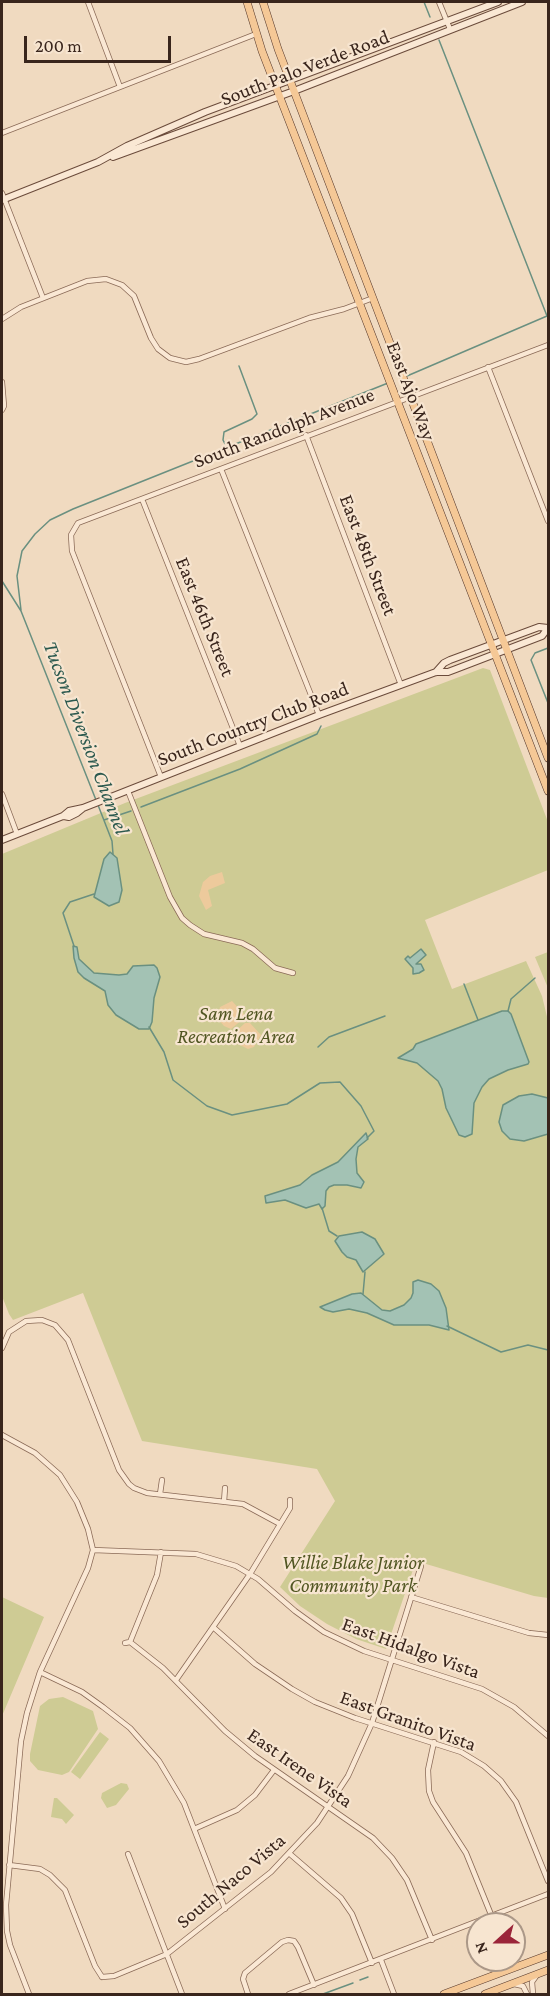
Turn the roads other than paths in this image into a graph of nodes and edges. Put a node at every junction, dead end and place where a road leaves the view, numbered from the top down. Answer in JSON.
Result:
{"nodes":[{"id":1,"x":88,"y":2,"type":"edge"},
{"id":2,"x":247,"y":2,"type":"edge"},
{"id":3,"x":263,"y":2,"type":"edge"},
{"id":4,"x":439,"y":2,"type":"edge"},
{"id":5,"x":498,"y":2,"type":"edge"},
{"id":6,"x":522,"y":2,"type":"edge"},
{"id":7,"x":446,"y":20,"type":"junction"},
{"id":8,"x":450,"y":29,"type":"junction"},
{"id":9,"x":256,"y":34,"type":"junction"},
{"id":10,"x":290,"y":80,"type":"junction"},
{"id":11,"x":275,"y":86,"type":"junction"},
{"id":12,"x":120,"y":87,"type":"junction"},
{"id":13,"x":294,"y":91,"type":"junction"},
{"id":14,"x":279,"y":96,"type":"junction"},
{"id":15,"x":2,"y":133,"type":"edge"},
{"id":16,"x":98,"y":162,"type":"junction"},
{"id":17,"x":2,"y":198,"type":"edge"},
{"id":18,"x":43,"y":298,"type":"junction"},
{"id":19,"x":373,"y":298,"type":"junction"},
{"id":20,"x":360,"y":303,"type":"junction"},
{"id":21,"x":2,"y":319,"type":"edge"},
{"id":22,"x":549,"y":345,"type":"edge"},
{"id":23,"x":488,"y":367,"type":"junction"},
{"id":24,"x":2,"y":382,"type":"edge"},
{"id":25,"x":411,"y":396,"type":"junction"},
{"id":26,"x":398,"y":401,"type":"junction"},
{"id":27,"x":2,"y":410,"type":"edge"},
{"id":28,"x":306,"y":435,"type":"junction"},
{"id":29,"x":221,"y":469,"type":"junction"},
{"id":30,"x":142,"y":499,"type":"junction"},
{"id":31,"x":458,"y":520,"type":"junction"},
{"id":32,"x":549,"y":521,"type":"edge"},
{"id":33,"x":445,"y":525,"type":"junction"},
{"id":34,"x":549,"y":628,"type":"edge"},
{"id":35,"x":503,"y":640,"type":"junction"},
{"id":36,"x":491,"y":645,"type":"junction"},
{"id":37,"x":506,"y":650,"type":"junction"},
{"id":38,"x":495,"y":654,"type":"junction"},
{"id":39,"x":436,"y":672,"type":"junction"},
{"id":40,"x":401,"y":685,"type":"junction"},
{"id":41,"x":319,"y":715,"type":"junction"},
{"id":42,"x":240,"y":746,"type":"junction"},
{"id":43,"x":549,"y":758,"type":"edge"},
{"id":44,"x":161,"y":777,"type":"junction"},
{"id":45,"x":128,"y":791,"type":"junction"},
{"id":46,"x":549,"y":791,"type":"edge"},
{"id":47,"x":2,"y":794,"type":"edge"},
{"id":48,"x":17,"y":834,"type":"junction"},
{"id":49,"x":2,"y":840,"type":"edge"},
{"id":50,"x":293,"y":973,"type":"dead end"},
{"id":51,"x":2,"y":1348,"type":"edge"},
{"id":52,"x":82,"y":1377,"type":"junction"},
{"id":53,"x":75,"y":1380,"type":"dead end"},
{"id":54,"x":2,"y":1435,"type":"edge"},
{"id":55,"x":107,"y":1439,"type":"junction"},
{"id":56,"x":100,"y":1442,"type":"dead end"},
{"id":57,"x":162,"y":1480,"type":"dead end"},
{"id":58,"x":225,"y":1488,"type":"dead end"},
{"id":59,"x":160,"y":1494,"type":"junction"},
{"id":60,"x":290,"y":1500,"type":"dead end"},
{"id":61,"x":224,"y":1502,"type":"junction"},
{"id":62,"x":280,"y":1524,"type":"junction"},
{"id":63,"x":93,"y":1550,"type":"junction"},
{"id":64,"x":161,"y":1552,"type":"junction"},
{"id":65,"x":421,"y":1566,"type":"dead end"},
{"id":66,"x":250,"y":1574,"type":"junction"},
{"id":67,"x":411,"y":1597,"type":"junction"},
{"id":68,"x":213,"y":1627,"type":"junction"},
{"id":69,"x":549,"y":1635,"type":"edge"},
{"id":70,"x":391,"y":1660,"type":"junction"},
{"id":71,"x":40,"y":1672,"type":"junction"},
{"id":72,"x":176,"y":1680,"type":"junction"},
{"id":73,"x":372,"y":1723,"type":"junction"},
{"id":74,"x":549,"y":1736,"type":"edge"},
{"id":75,"x":434,"y":1742,"type":"junction"},
{"id":76,"x":274,"y":1770,"type":"junction"},
{"id":77,"x":328,"y":1808,"type":"junction"},
{"id":78,"x":194,"y":1829,"type":"junction"},
{"id":79,"x":128,"y":1854,"type":"dead end"},
{"id":80,"x":290,"y":1854,"type":"junction"},
{"id":81,"x":9,"y":1865,"type":"junction"},
{"id":82,"x":549,"y":1881,"type":"edge"},
{"id":83,"x":549,"y":1894,"type":"edge"},
{"id":84,"x":225,"y":1909,"type":"junction"},
{"id":85,"x":490,"y":1912,"type":"edge"},
{"id":86,"x":504,"y":1912,"type":"edge"},
{"id":87,"x":466,"y":1927,"type":"edge"},
{"id":88,"x":8,"y":1939,"type":"junction"},
{"id":89,"x":432,"y":1940,"type":"junction"},
{"id":90,"x":2,"y":1942,"type":"edge"},
{"id":91,"x":167,"y":1954,"type":"junction"},
{"id":92,"x":549,"y":1955,"type":"edge"},
{"id":93,"x":381,"y":1960,"type":"junction"},
{"id":94,"x":372,"y":1963,"type":"junction"},
{"id":95,"x":549,"y":1970,"type":"edge"},
{"id":96,"x":538,"y":1974,"type":"junction"},
{"id":97,"x":512,"y":1984,"type":"junction"},
{"id":98,"x":314,"y":1985,"type":"junction"},
{"id":99,"x":29,"y":1995,"type":"edge"},
{"id":100,"x":182,"y":1995,"type":"edge"},
{"id":101,"x":248,"y":1995,"type":"edge"},
{"id":102,"x":290,"y":1995,"type":"edge"},
{"id":103,"x":394,"y":1995,"type":"edge"},
{"id":104,"x":444,"y":1995,"type":"edge"},
{"id":105,"x":485,"y":1995,"type":"edge"},
{"id":106,"x":527,"y":1995,"type":"edge"},
{"id":107,"x":533,"y":1995,"type":"edge"}],
"edges":[{"from":1,"to":12,"type":"street"},
{"from":2,"to":9,"type":"main road","name":"East Ajo Way"},
{"from":3,"to":10,"type":"main road","name":"East Ajo Way"},
{"from":4,"to":7,"type":"street"},
{"from":5,"to":7,"type":"main road","name":"South Palo Verde Road"},
{"from":6,"to":8,"type":"main road","name":"South Palo Verde Road"},
{"from":7,"to":8,"type":"street"},
{"from":7,"to":10,"type":"main road","name":"South Palo Verde Road"},
{"from":8,"to":13,"type":"main road","name":"South Palo Verde Road"},
{"from":9,"to":11,"type":"main road","name":"East Ajo Way"},
{"from":9,"to":12,"type":"street"},
{"from":10,"to":11,"type":"main road","name":"South Palo Verde Road"},
{"from":10,"to":13,"type":"main road","name":"East Ajo Way"},
{"from":11,"to":14,"type":"main road","name":"East Ajo Way"},
{"from":11,"to":16,"type":"main road","name":"South Palo Verde Road"},
{"from":12,"to":15,"type":"street"},
{"from":13,"to":14,"type":"main road","name":"South Palo Verde Road"},
{"from":13,"to":19,"type":"main road","name":"East Ajo Way"},
{"from":14,"to":16,"type":"main road","name":"South Palo Verde Road"},
{"from":14,"to":20,"type":"main road","name":"East Ajo Way"},
{"from":16,"to":17,"type":"main road","name":"South Palo Verde Road"},
{"from":17,"to":18,"type":"street"},
{"from":18,"to":20,"type":"street"},
{"from":18,"to":21,"type":"street"},
{"from":19,"to":20,"type":"street"},
{"from":19,"to":25,"type":"main road","name":"East Ajo Way"},
{"from":20,"to":26,"type":"main road","name":"East Ajo Way"},
{"from":22,"to":23,"type":"street","name":"South Randolph Avenue"},
{"from":23,"to":25,"type":"street","name":"South Randolph Avenue"},
{"from":23,"to":32,"type":"street"},
{"from":24,"to":27,"type":"street"},
{"from":25,"to":26,"type":"street","name":"South Randolph Avenue"},
{"from":25,"to":31,"type":"main road","name":"East Ajo Way"},
{"from":26,"to":28,"type":"street","name":"South Randolph Avenue"},
{"from":26,"to":33,"type":"main road","name":"East Ajo Way"},
{"from":28,"to":29,"type":"street","name":"South Randolph Avenue"},
{"from":28,"to":40,"type":"street","name":"East 48th Street"},
{"from":29,"to":30,"type":"street","name":"South Randolph Avenue"},
{"from":29,"to":41,"type":"street"},
{"from":30,"to":42,"type":"street","name":"East 46th Street"},
{"from":30,"to":44,"type":"street","name":"South Randolph Avenue"},
{"from":31,"to":33,"type":"main road"},
{"from":31,"to":35,"type":"main road","name":"East Ajo Way"},
{"from":33,"to":36,"type":"main road","name":"East Ajo Way"},
{"from":34,"to":35,"type":"main road","name":"South Country Club Road"},
{"from":34,"to":37,"type":"main road","name":"South Country Club Road"},
{"from":35,"to":36,"type":"main road","name":"South Country Club Road"},
{"from":35,"to":37,"type":"main road","name":"East Ajo Way"},
{"from":36,"to":38,"type":"main road","name":"East Ajo Way"},
{"from":36,"to":39,"type":"main road","name":"South Country Club Road"},
{"from":37,"to":38,"type":"main road","name":"South Country Club Road"},
{"from":37,"to":43,"type":"main road","name":"East Ajo Way"},
{"from":38,"to":39,"type":"main road","name":"South Country Club Road"},
{"from":38,"to":46,"type":"main road","name":"East Ajo Way"},
{"from":39,"to":40,"type":"main road","name":"South Country Club Road"},
{"from":40,"to":41,"type":"main road","name":"South Country Club Road"},
{"from":41,"to":42,"type":"main road","name":"South Country Club Road"},
{"from":42,"to":44,"type":"main road","name":"South Country Club Road"},
{"from":44,"to":45,"type":"main road","name":"South Country Club Road"},
{"from":45,"to":48,"type":"main road","name":"South Country Club Road"},
{"from":45,"to":50,"type":"street"},
{"from":47,"to":48,"type":"street"},
{"from":48,"to":49,"type":"main road","name":"South Country Club Road"},
{"from":51,"to":52,"type":"street"},
{"from":52,"to":53,"type":"street"},
{"from":52,"to":55,"type":"street"},
{"from":54,"to":63,"type":"street"},
{"from":55,"to":56,"type":"street"},
{"from":55,"to":59,"type":"street"},
{"from":57,"to":59,"type":"street"},
{"from":58,"to":61,"type":"street"},
{"from":59,"to":61,"type":"street"},
{"from":60,"to":62,"type":"street"},
{"from":61,"to":62,"type":"street"},
{"from":62,"to":66,"type":"street"},
{"from":63,"to":64,"type":"street","name":"East Hidalgo Vista"},
{"from":63,"to":71,"type":"street"},
{"from":64,"to":66,"type":"street","name":"East Hidalgo Vista"},
{"from":64,"to":72,"type":"street","name":"East Irene Vista"},
{"from":65,"to":67,"type":"street","name":"South Naco Vista"},
{"from":66,"to":68,"type":"street"},
{"from":66,"to":70,"type":"street","name":"East Hidalgo Vista"},
{"from":67,"to":69,"type":"street"},
{"from":67,"to":70,"type":"street","name":"South Naco Vista"},
{"from":68,"to":72,"type":"street"},
{"from":68,"to":73,"type":"street","name":"East Granito Vista"},
{"from":70,"to":73,"type":"street","name":"South Naco Vista"},
{"from":70,"to":74,"type":"street","name":"East Hidalgo Vista"},
{"from":71,"to":78,"type":"street"},
{"from":71,"to":81,"type":"street"},
{"from":72,"to":76,"type":"street","name":"East Irene Vista"},
{"from":73,"to":75,"type":"street","name":"East Granito Vista"},
{"from":73,"to":77,"type":"street","name":"South Naco Vista"},
{"from":75,"to":82,"type":"street","name":"East Granito Vista"},
{"from":75,"to":85,"type":"street"},
{"from":76,"to":77,"type":"street","name":"East Irene Vista"},
{"from":76,"to":78,"type":"street"},
{"from":77,"to":80,"type":"street","name":"South Naco Vista"},
{"from":77,"to":89,"type":"street","name":"East Irene Vista"},
{"from":78,"to":84,"type":"street"},
{"from":79,"to":91,"type":"street"},
{"from":80,"to":84,"type":"street","name":"South Naco Vista"},
{"from":80,"to":94,"type":"street"},
{"from":81,"to":88,"type":"street"},
{"from":81,"to":91,"type":"street","name":"South Naco Vista"},
{"from":83,"to":86,"type":"street"},
{"from":84,"to":91,"type":"street","name":"South Naco Vista"},
{"from":87,"to":89,"type":"street"},
{"from":88,"to":90,"type":"street"},
{"from":88,"to":99,"type":"street"},
{"from":89,"to":93,"type":"street"},
{"from":91,"to":100,"type":"street"},
{"from":92,"to":104,"type":"main road"},
{"from":93,"to":94,"type":"street"},
{"from":93,"to":103,"type":"street"},
{"from":94,"to":98,"type":"street"},
{"from":95,"to":96,"type":"main road"},
{"from":96,"to":97,"type":"main road"},
{"from":96,"to":107,"type":"street"},
{"from":97,"to":105,"type":"main road"},
{"from":97,"to":106,"type":"street"},
{"from":98,"to":101,"type":"street"},
{"from":98,"to":102,"type":"street"}]}
